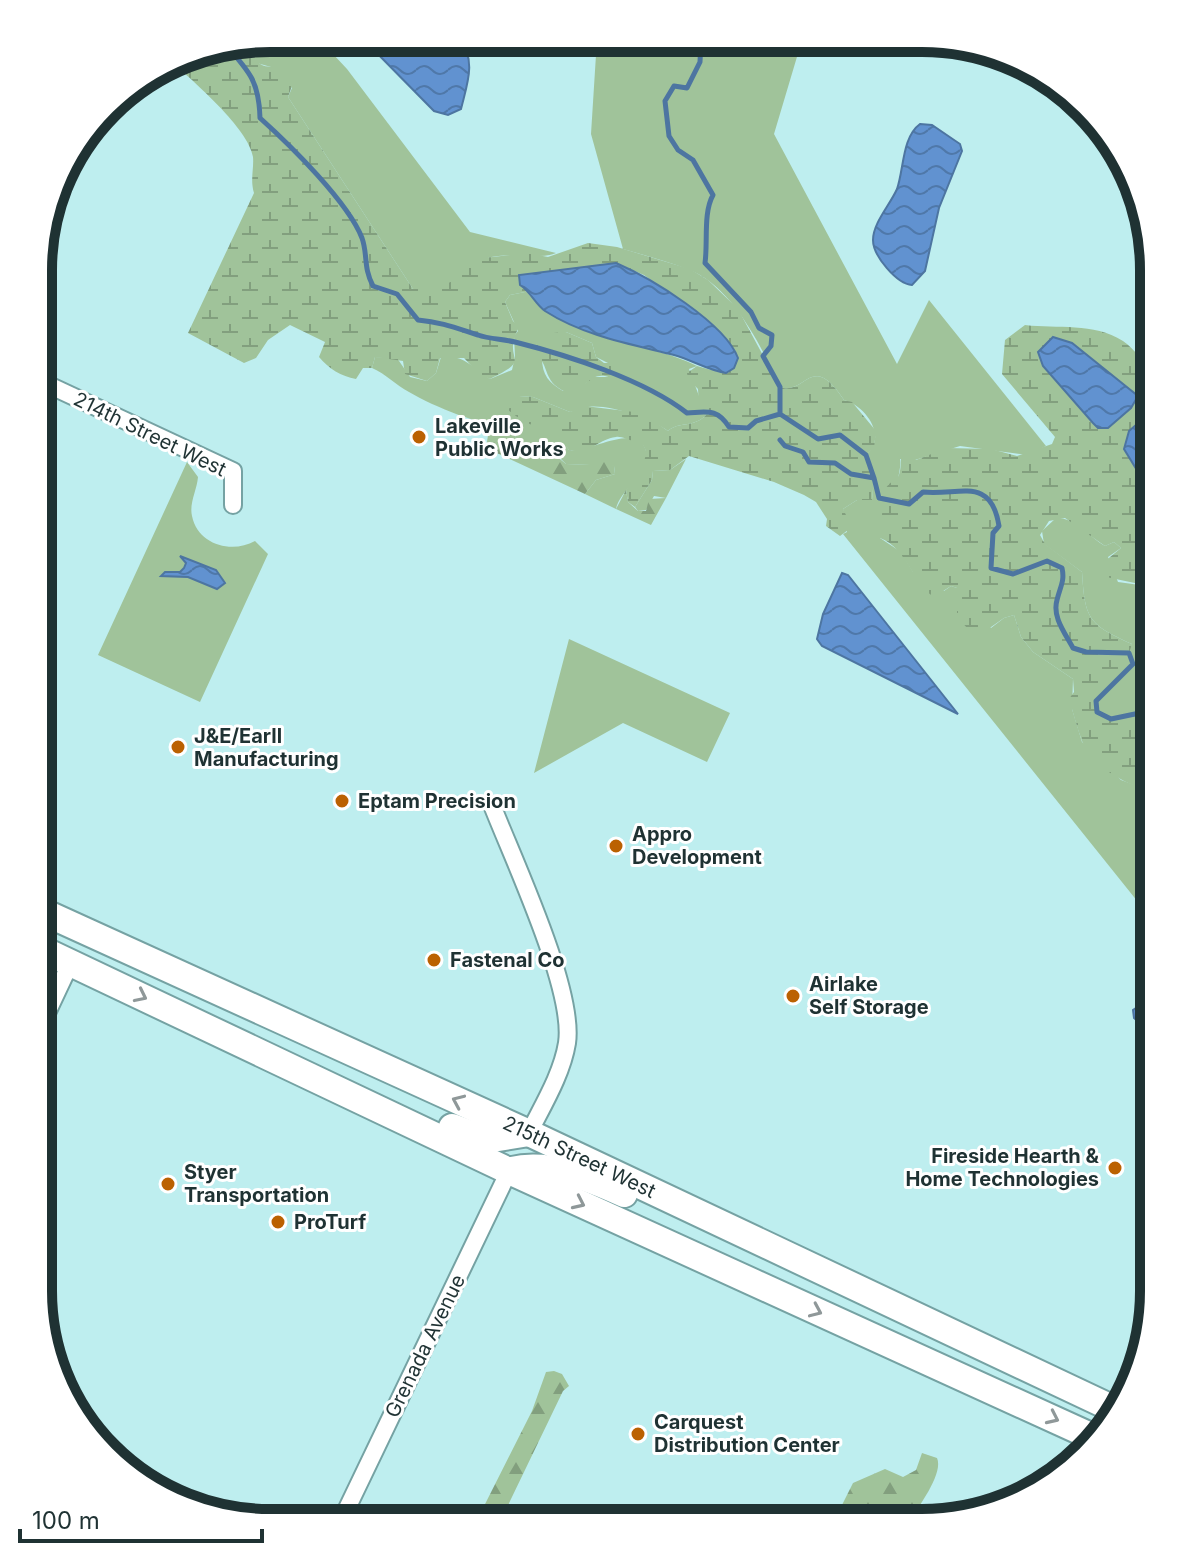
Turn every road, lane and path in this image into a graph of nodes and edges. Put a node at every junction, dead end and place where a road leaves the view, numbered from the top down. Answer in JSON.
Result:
{"nodes":[{"id":1,"x":52,"y":387,"type":"edge"},
{"id":2,"x":233,"y":505,"type":"dead end"},
{"id":3,"x":492,"y":805,"type":"dead end"},
{"id":4,"x":52,"y":916,"type":"edge"},
{"id":5,"x":52,"y":954,"type":"edge"},
{"id":6,"x":71,"y":962,"type":"junction"},
{"id":7,"x":52,"y":1002,"type":"edge"},
{"id":8,"x":269,"y":1057,"type":"junction"},
{"id":9,"x":529,"y":1133,"type":"junction"},
{"id":10,"x":509,"y":1171,"type":"junction"},
{"id":11,"x":739,"y":1231,"type":"junction"},
{"id":12,"x":1107,"y":1406,"type":"edge"},
{"id":13,"x":1087,"y":1434,"type":"edge"},
{"id":14,"x":347,"y":1509,"type":"edge"}],
"edges":[{"from":1,"to":2,"type":"street","name":"214th Street West"},
{"from":3,"to":9,"type":"street"},
{"from":9,"to":4,"type":"main road","name":"215th Street West","one_way":true},
{"from":5,"to":6,"type":"main road"},
{"from":6,"to":7,"type":"street"},
{"from":6,"to":8,"type":"main road","one_way":true},
{"from":8,"to":9,"type":"main road"},
{"from":8,"to":10,"type":"main road"},
{"from":9,"to":11,"type":"main road","name":"215th Street West"},
{"from":10,"to":11,"type":"main road"},
{"from":10,"to":13,"type":"main road","one_way":true},
{"from":10,"to":14,"type":"street","name":"Grenada Avenue"},
{"from":11,"to":12,"type":"main road","name":"215th Street West"}]}
